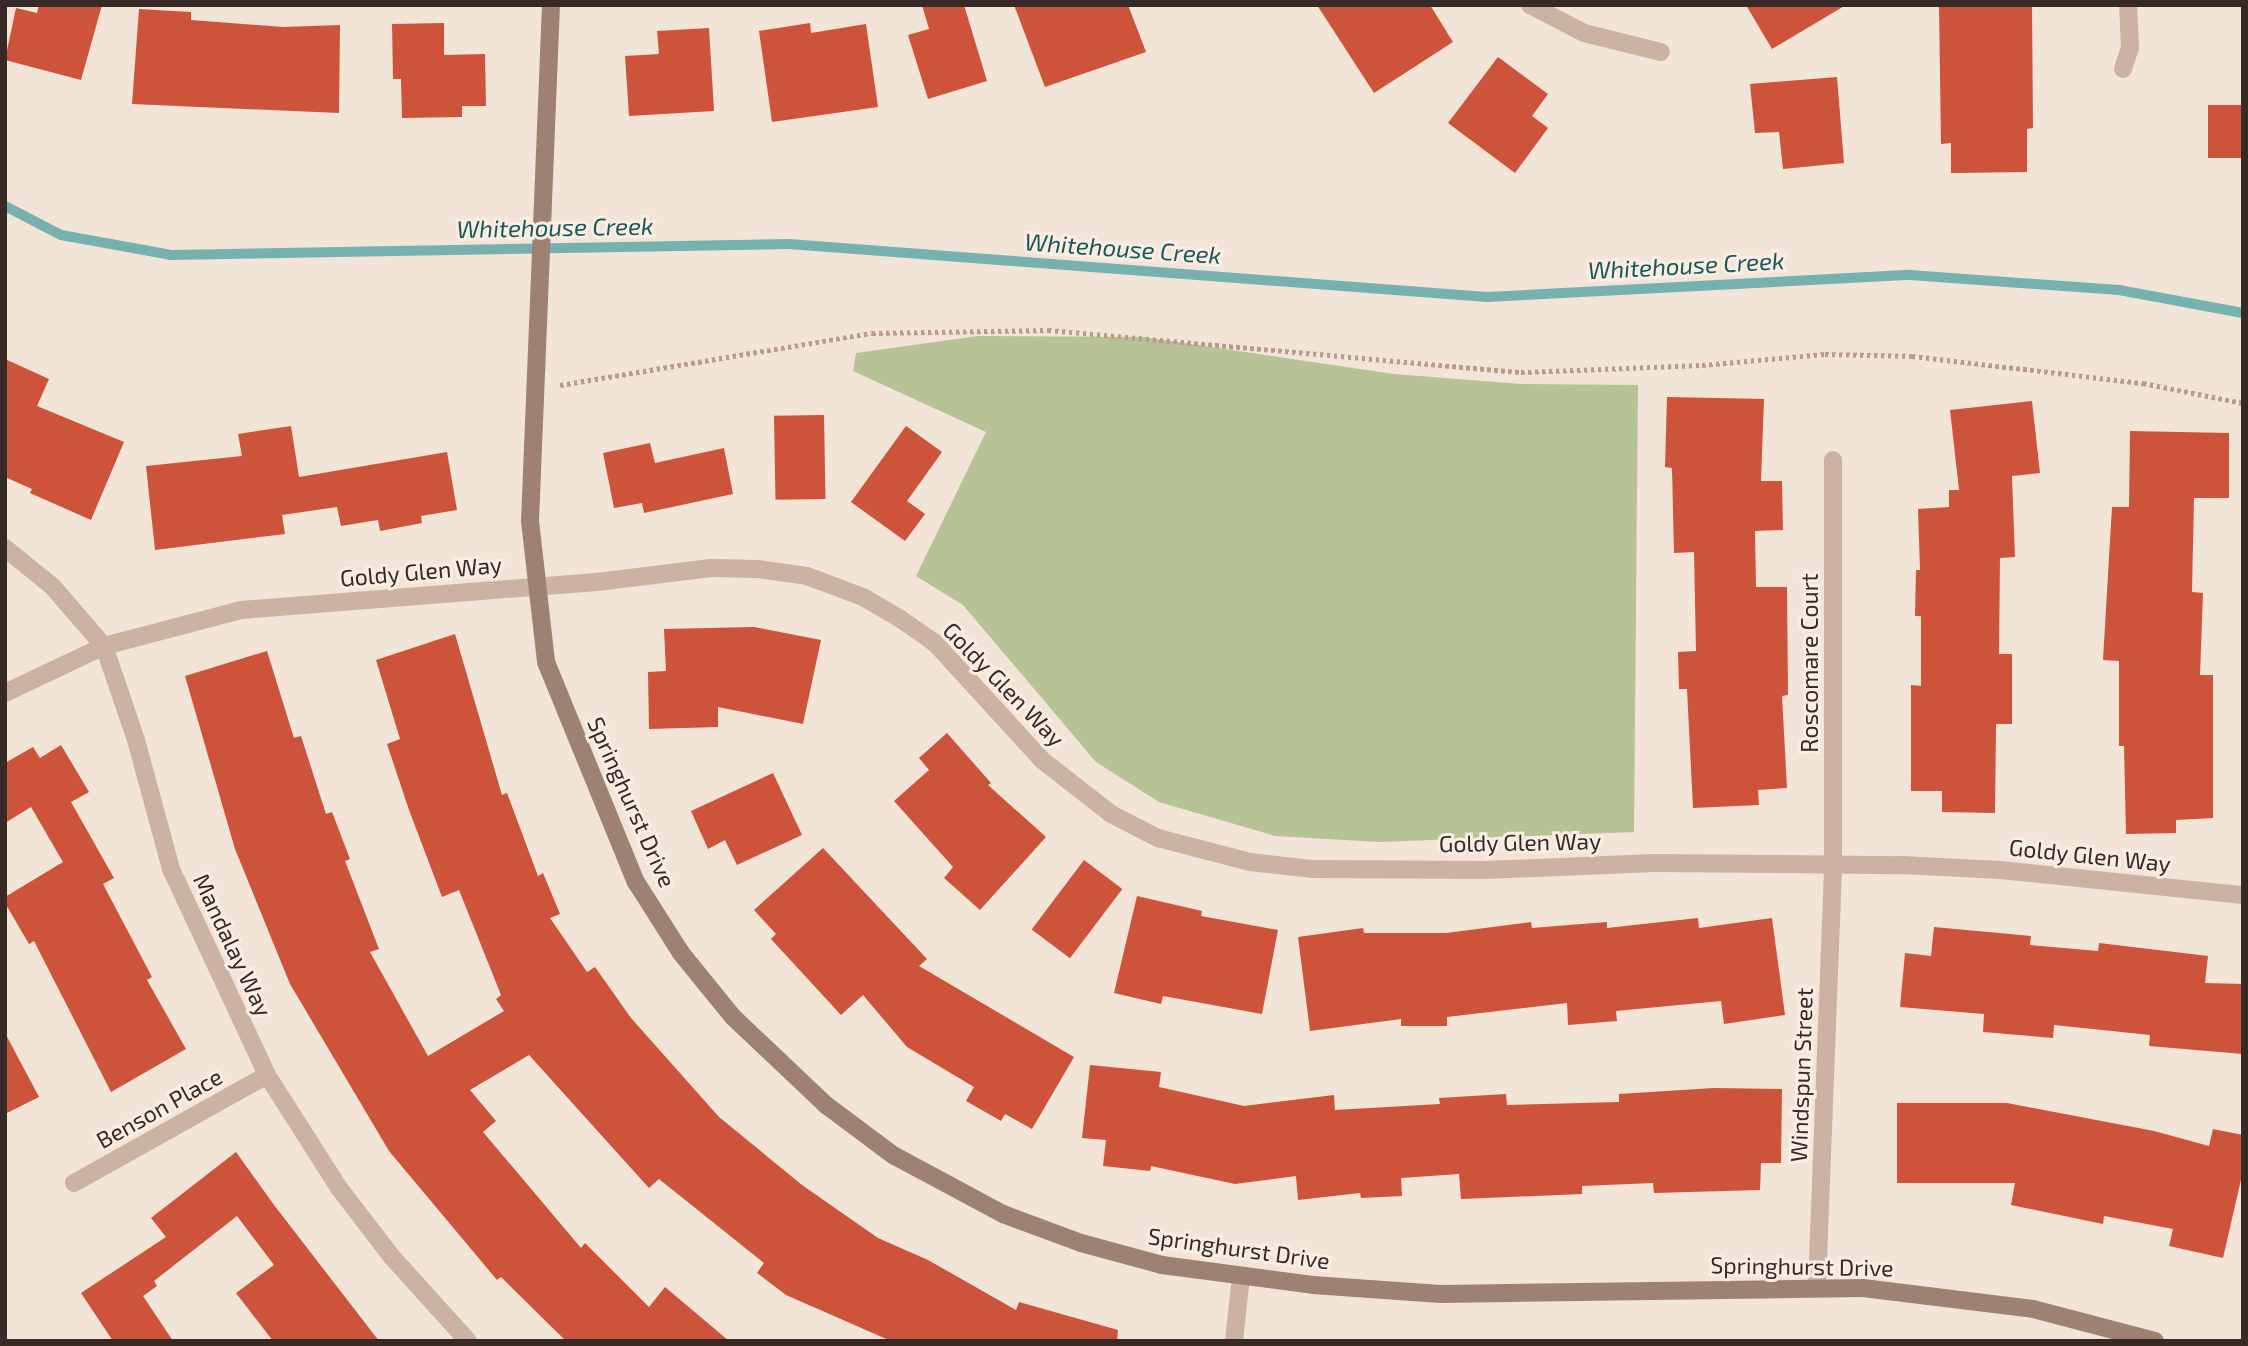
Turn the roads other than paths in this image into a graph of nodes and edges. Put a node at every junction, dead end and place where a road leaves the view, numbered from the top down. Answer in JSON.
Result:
{"nodes":[{"id":1,"x":551,"y":5,"type":"edge"},
{"id":2,"x":1530,"y":5,"type":"edge"},
{"id":3,"x":2129,"y":5,"type":"edge"},
{"id":4,"x":1661,"y":52,"type":"dead end"},
{"id":5,"x":2123,"y":69,"type":"dead end"},
{"id":6,"x":1833,"y":460,"type":"dead end"},
{"id":7,"x":5,"y":548,"type":"edge"},
{"id":8,"x":541,"y":586,"type":"junction"},
{"id":9,"x":104,"y":646,"type":"junction"},
{"id":10,"x":5,"y":693,"type":"edge"},
{"id":11,"x":1833,"y":866,"type":"junction"},
{"id":12,"x":2243,"y":895,"type":"edge"},
{"id":13,"x":267,"y":1075,"type":"junction"},
{"id":14,"x":74,"y":1183,"type":"dead end"},
{"id":15,"x":1241,"y":1277,"type":"junction"},
{"id":16,"x":1817,"y":1286,"type":"junction"},
{"id":17,"x":467,"y":1341,"type":"edge"},
{"id":18,"x":1234,"y":1341,"type":"edge"},
{"id":19,"x":2155,"y":1341,"type":"edge"}],
"edges":[{"from":1,"to":8,"type":"street","name":"Springhurst Drive"},
{"from":2,"to":4,"type":"street"},
{"from":3,"to":5,"type":"street"},
{"from":6,"to":11,"type":"street","name":"Roscomare Court"},
{"from":7,"to":9,"type":"street","name":"Mandalay Way"},
{"from":8,"to":9,"type":"street","name":"Goldy Glen Way"},
{"from":8,"to":11,"type":"street","name":"Goldy Glen Way"},
{"from":8,"to":15,"type":"street","name":"Springhurst Drive"},
{"from":9,"to":10,"type":"street","name":"Goldy Glen Way"},
{"from":9,"to":13,"type":"street","name":"Mandalay Way"},
{"from":11,"to":12,"type":"street","name":"Goldy Glen Way"},
{"from":11,"to":16,"type":"street","name":"Windspun Street"},
{"from":13,"to":14,"type":"street","name":"Benson Place"},
{"from":13,"to":17,"type":"street","name":"Mandalay Way"},
{"from":15,"to":16,"type":"street","name":"Springhurst Drive"},
{"from":15,"to":18,"type":"street"},
{"from":16,"to":19,"type":"street","name":"Springhurst Drive"}]}
